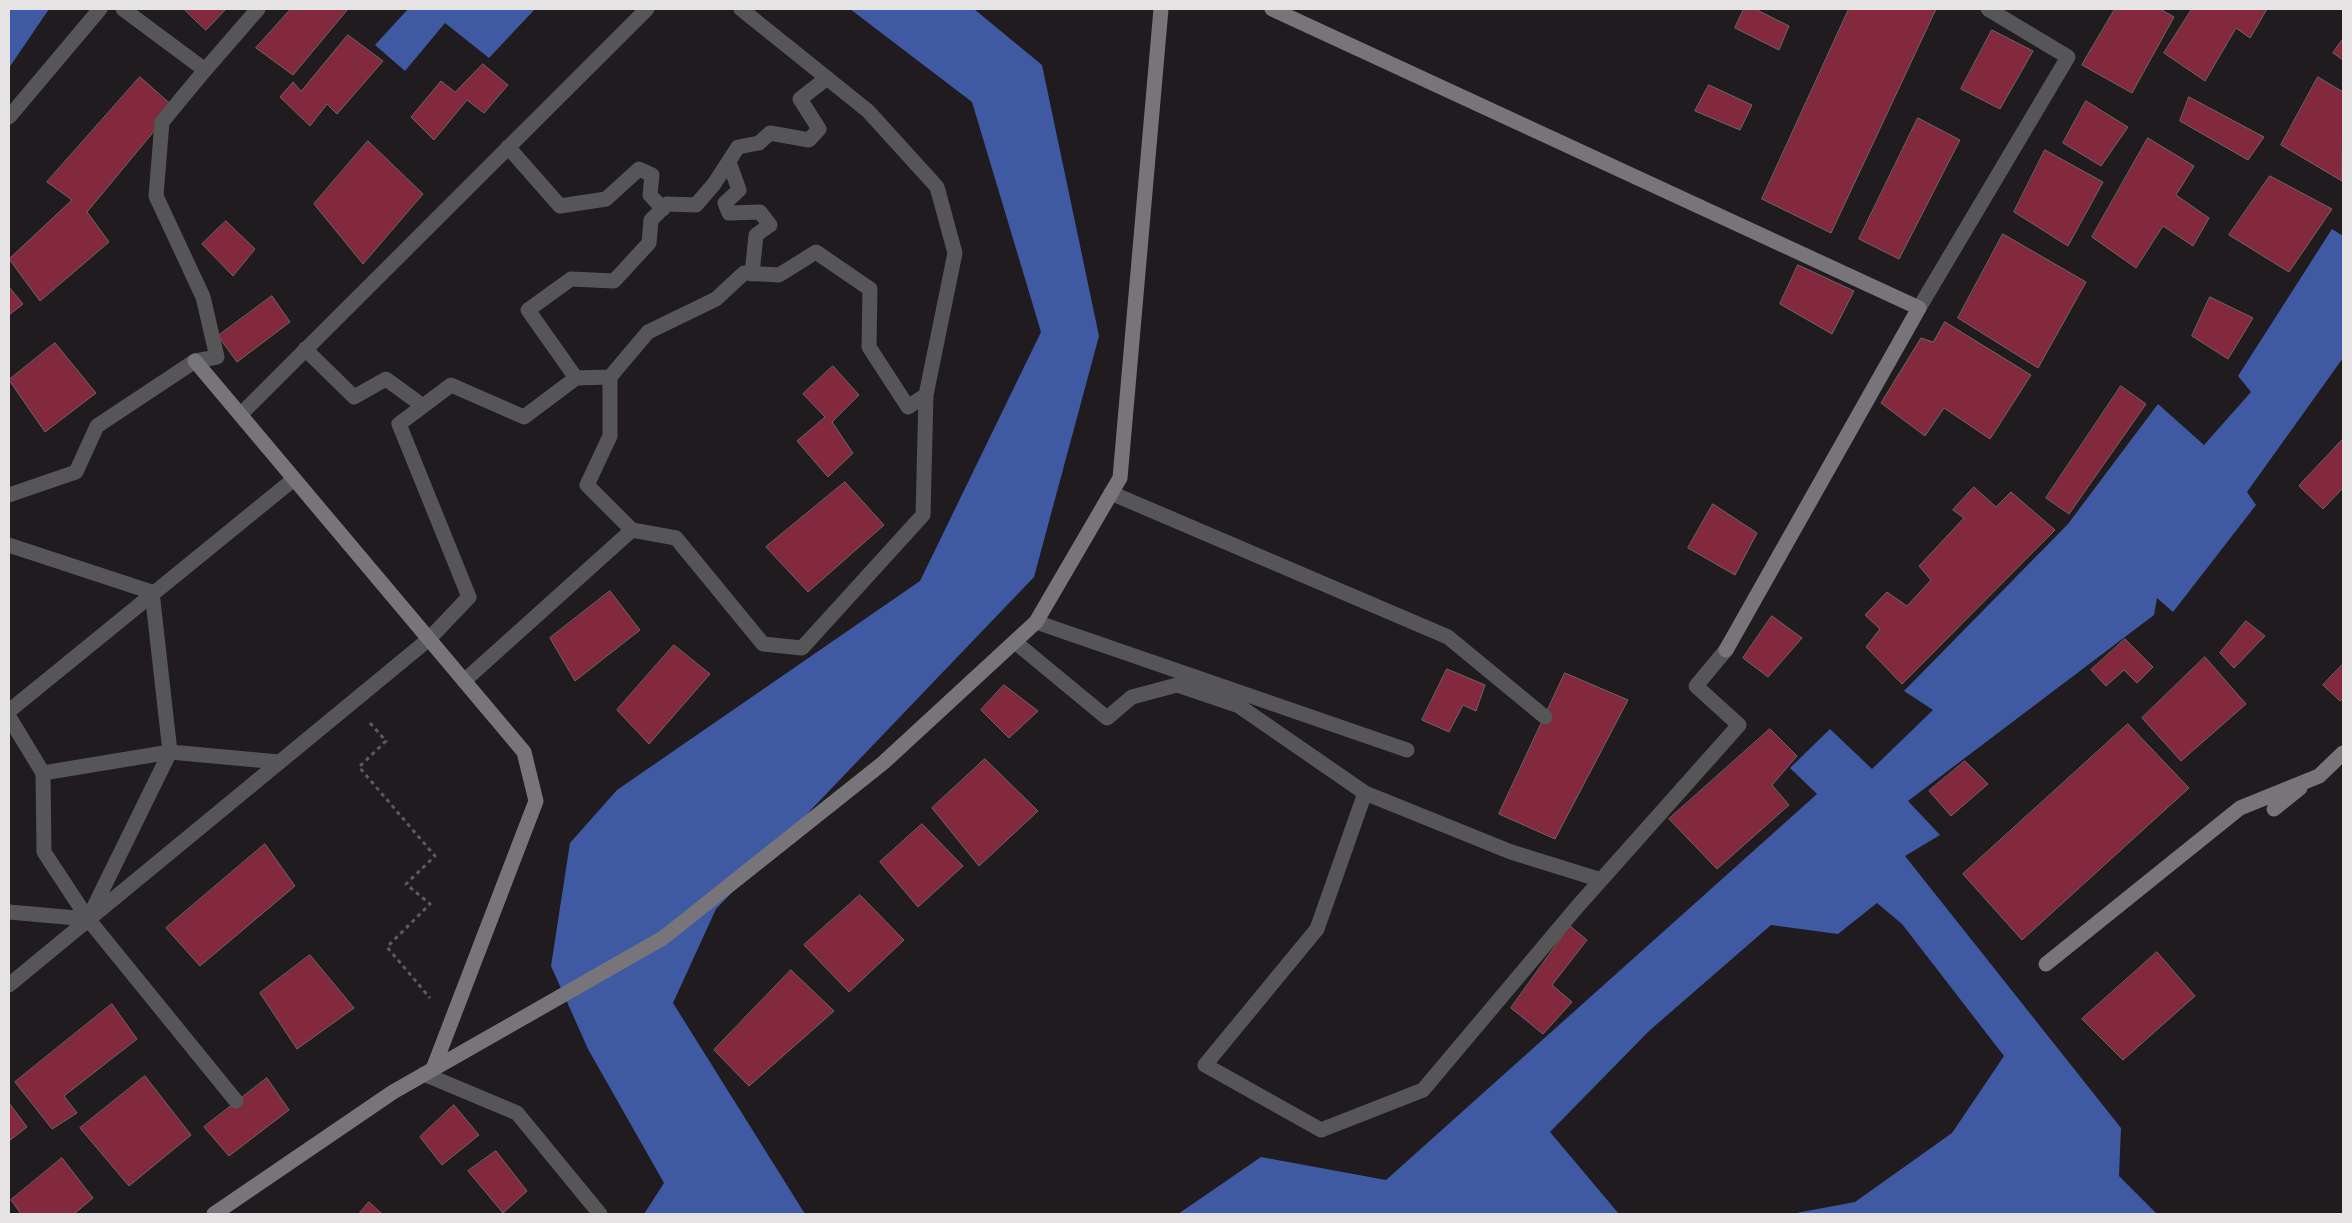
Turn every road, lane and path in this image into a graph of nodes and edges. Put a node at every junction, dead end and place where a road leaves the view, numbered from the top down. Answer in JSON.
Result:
{"nodes":[{"id":1,"x":100,"y":9,"type":"edge"},
{"id":2,"x":123,"y":9,"type":"edge"},
{"id":3,"x":647,"y":9,"type":"edge"},
{"id":4,"x":742,"y":9,"type":"edge"},
{"id":5,"x":1162,"y":9,"type":"edge"},
{"id":6,"x":1272,"y":9,"type":"edge"},
{"id":7,"x":1988,"y":9,"type":"edge"},
{"id":8,"x":253,"y":10,"type":"edge"},
{"id":9,"x":205,"y":70,"type":"junction"},
{"id":10,"x":827,"y":78,"type":"junction"},
{"id":11,"x":9,"y":117,"type":"edge"},
{"id":12,"x":508,"y":147,"type":"junction"},
{"id":13,"x":729,"y":162,"type":"junction"},
{"id":14,"x":663,"y":209,"type":"junction"},
{"id":15,"x":752,"y":274,"type":"junction"},
{"id":16,"x":1919,"y":308,"type":"junction"},
{"id":17,"x":305,"y":350,"type":"junction"},
{"id":18,"x":195,"y":361,"type":"junction"},
{"id":19,"x":610,"y":377,"type":"junction"},
{"id":20,"x":576,"y":378,"type":"junction"},
{"id":21,"x":926,"y":395,"type":"junction"},
{"id":22,"x":423,"y":406,"type":"junction"},
{"id":23,"x":241,"y":414,"type":"junction"},
{"id":24,"x":294,"y":479,"type":"junction"},
{"id":25,"x":1111,"y":493,"type":"junction"},
{"id":26,"x":9,"y":495,"type":"edge"},
{"id":27,"x":632,"y":530,"type":"junction"},
{"id":28,"x":9,"y":545,"type":"edge"},
{"id":29,"x":152,"y":592,"type":"junction"},
{"id":30,"x":1036,"y":622,"type":"junction"},
{"id":31,"x":429,"y":639,"type":"junction"},
{"id":32,"x":1015,"y":642,"type":"junction"},
{"id":33,"x":464,"y":681,"type":"junction"},
{"id":34,"x":352,"y":702,"type":"junction"},
{"id":35,"x":9,"y":711,"type":"edge"},
{"id":36,"x":9,"y":717,"type":"edge"},
{"id":37,"x":1545,"y":717,"type":"dead end"},
{"id":38,"x":1407,"y":750,"type":"dead end"},
{"id":39,"x":170,"y":752,"type":"junction"},
{"id":40,"x":2343,"y":752,"type":"edge"},
{"id":41,"x":280,"y":762,"type":"junction"},
{"id":42,"x":43,"y":773,"type":"junction"},
{"id":43,"x":1365,"y":792,"type":"junction"},
{"id":44,"x":2274,"y":809,"type":"dead end"},
{"id":45,"x":1601,"y":880,"type":"junction"},
{"id":46,"x":9,"y":912,"type":"edge"},
{"id":47,"x":88,"y":919,"type":"junction"},
{"id":48,"x":2046,"y":964,"type":"dead end"},
{"id":49,"x":9,"y":985,"type":"edge"},
{"id":50,"x":451,"y":1024,"type":"junction"},
{"id":51,"x":429,"y":1072,"type":"junction"},
{"id":52,"x":236,"y":1101,"type":"dead end"},
{"id":53,"x":214,"y":1214,"type":"edge"},
{"id":54,"x":600,"y":1214,"type":"edge"}],
"edges":[{"from":1,"to":11,"type":"street"},
{"from":2,"to":9,"type":"street"},
{"from":3,"to":12,"type":"street"},
{"from":4,"to":10,"type":"street"},
{"from":5,"to":25,"type":"street"},
{"from":6,"to":16,"type":"street"},
{"from":7,"to":16,"type":"street"},
{"from":8,"to":9,"type":"street"},
{"from":9,"to":18,"type":"street"},
{"from":10,"to":13,"type":"street"},
{"from":10,"to":21,"type":"street"},
{"from":12,"to":14,"type":"street"},
{"from":12,"to":17,"type":"street"},
{"from":13,"to":14,"type":"street"},
{"from":13,"to":15,"type":"street"},
{"from":14,"to":20,"type":"street"},
{"from":15,"to":19,"type":"street"},
{"from":15,"to":21,"type":"street"},
{"from":16,"to":45,"type":"street"},
{"from":17,"to":22,"type":"street"},
{"from":17,"to":23,"type":"street"},
{"from":18,"to":23,"type":"street"},
{"from":18,"to":26,"type":"street"},
{"from":19,"to":20,"type":"street"},
{"from":19,"to":27,"type":"street"},
{"from":20,"to":22,"type":"street"},
{"from":21,"to":27,"type":"street"},
{"from":22,"to":31,"type":"street"},
{"from":23,"to":24,"type":"street"},
{"from":24,"to":29,"type":"street"},
{"from":24,"to":31,"type":"street"},
{"from":25,"to":30,"type":"street"},
{"from":25,"to":37,"type":"street"},
{"from":27,"to":33,"type":"street"},
{"from":28,"to":29,"type":"street"},
{"from":29,"to":35,"type":"street"},
{"from":29,"to":39,"type":"street"},
{"from":30,"to":32,"type":"street"},
{"from":30,"to":38,"type":"street"},
{"from":31,"to":33,"type":"street"},
{"from":31,"to":34,"type":"street"},
{"from":32,"to":43,"type":"street"},
{"from":32,"to":51,"type":"street"},
{"from":33,"to":50,"type":"street"},
{"from":34,"to":41,"type":"street"},
{"from":34,"to":50,"type":"path"},
{"from":36,"to":42,"type":"street"},
{"from":39,"to":41,"type":"street"},
{"from":39,"to":42,"type":"street"},
{"from":39,"to":47,"type":"street"},
{"from":40,"to":44,"type":"street"},
{"from":40,"to":48,"type":"street"},
{"from":41,"to":47,"type":"street"},
{"from":42,"to":47,"type":"street"},
{"from":43,"to":45,"type":"street"},
{"from":43,"to":45,"type":"street"},
{"from":46,"to":47,"type":"street"},
{"from":47,"to":49,"type":"street"},
{"from":47,"to":52,"type":"street"},
{"from":50,"to":51,"type":"street"},
{"from":51,"to":53,"type":"street"},
{"from":51,"to":54,"type":"street"}]}
